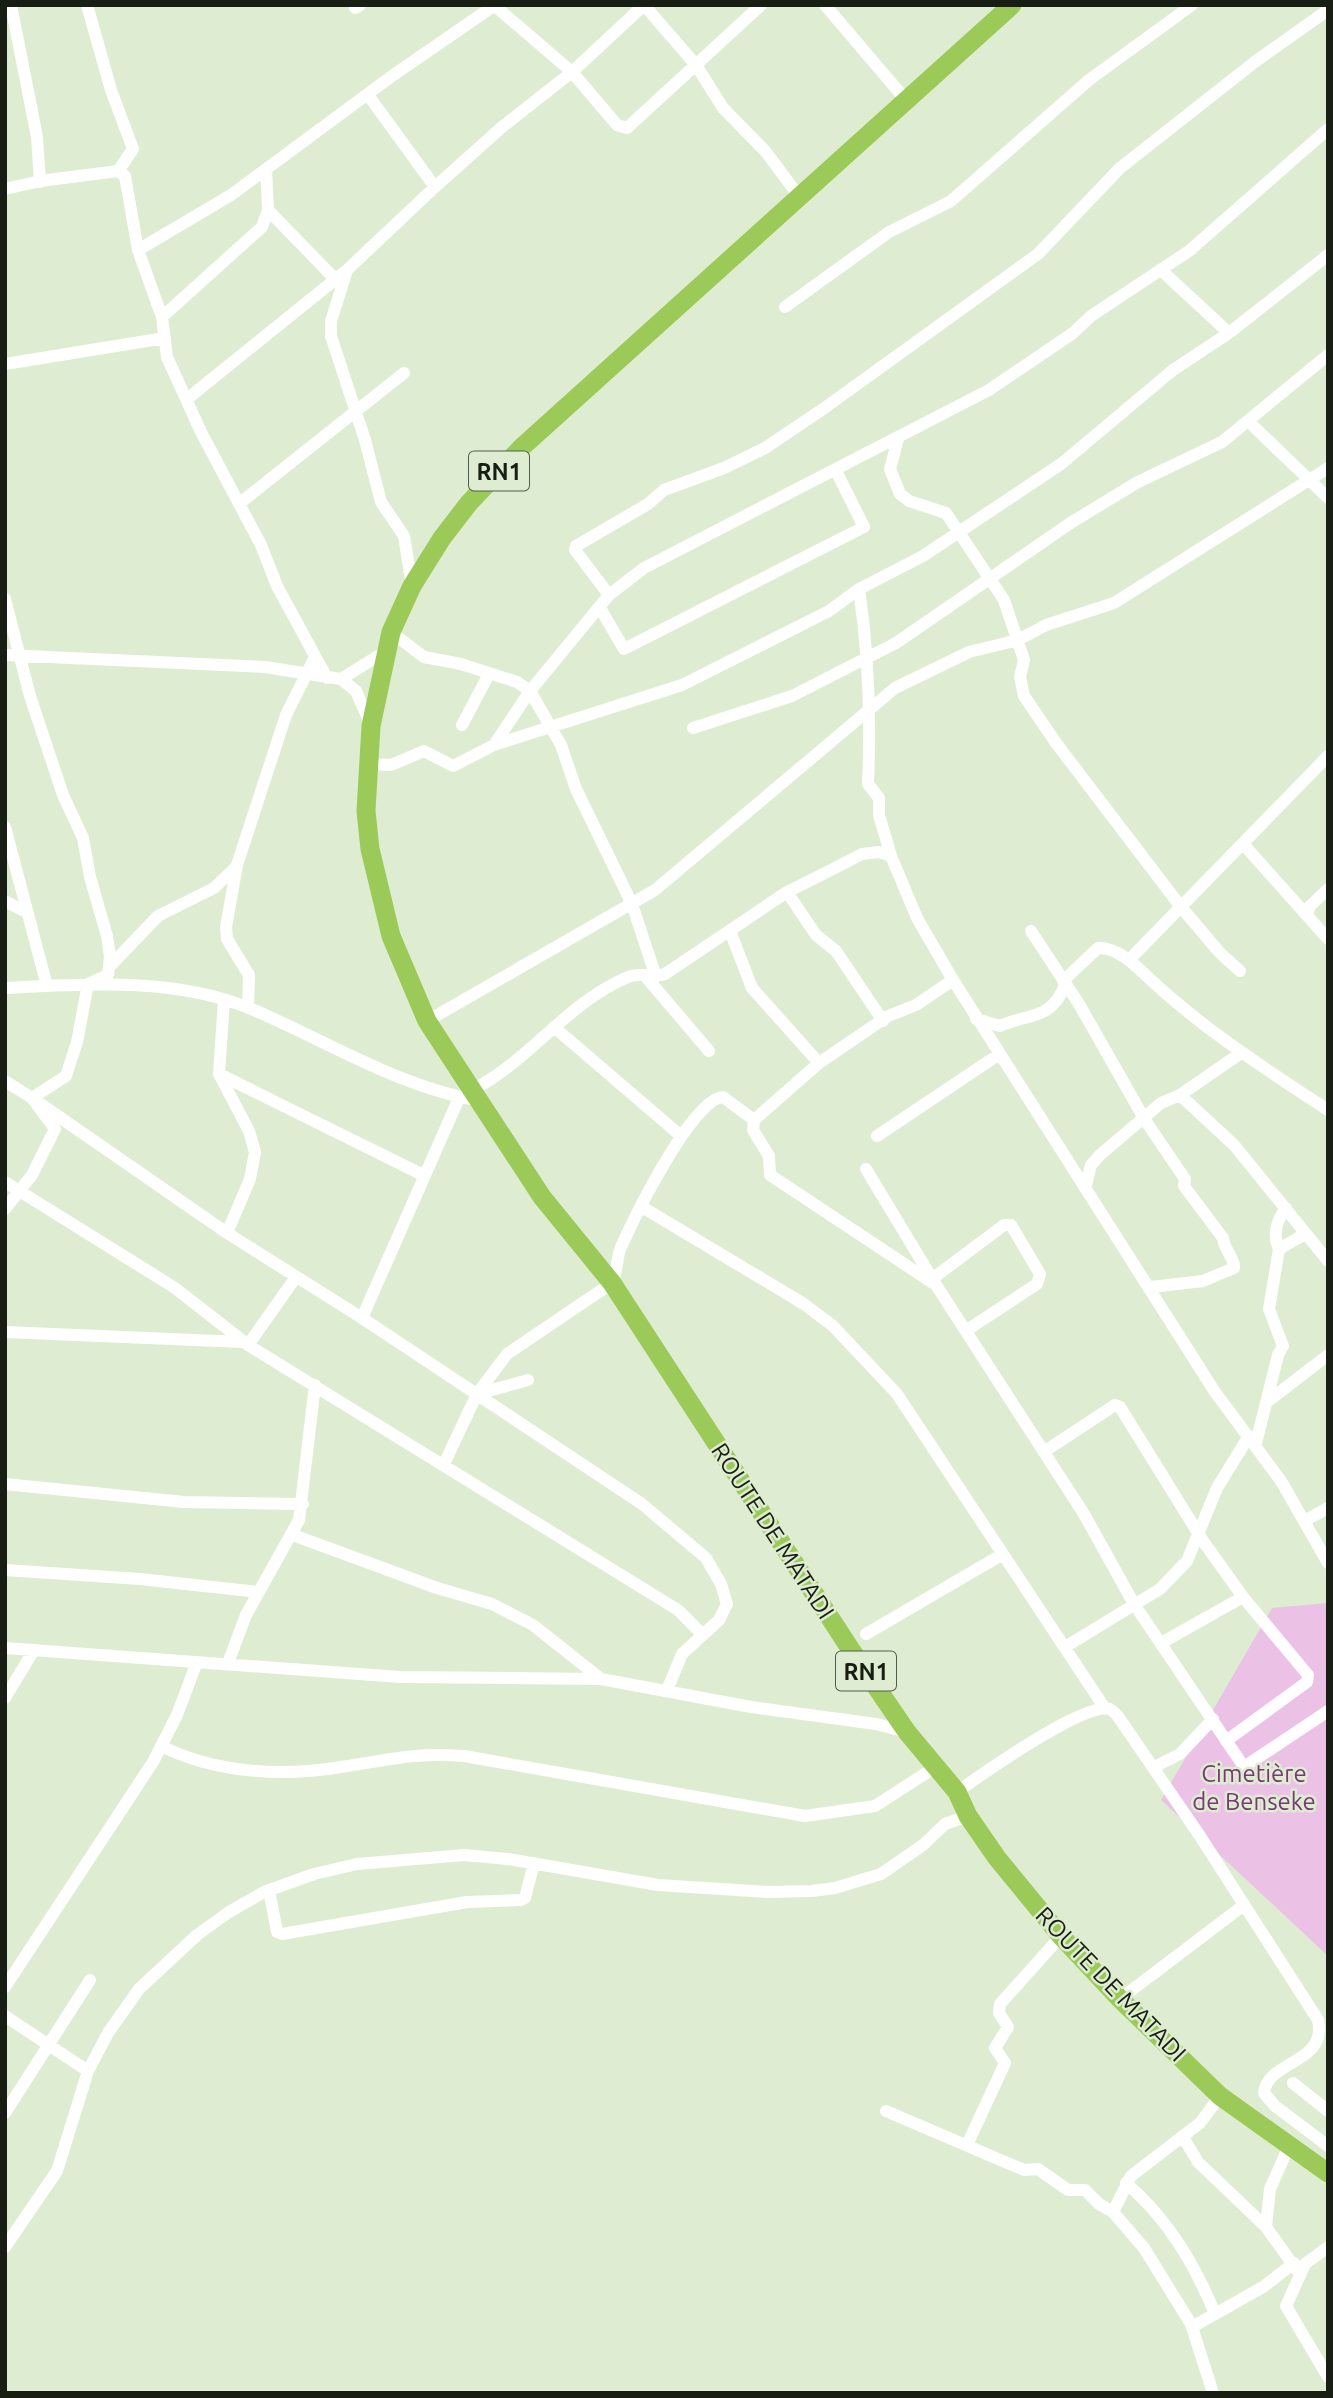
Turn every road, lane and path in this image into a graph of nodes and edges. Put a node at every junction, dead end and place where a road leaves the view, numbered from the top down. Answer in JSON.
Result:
{"nodes":[{"id":1,"x":11,"y":5,"type":"edge"},
{"id":2,"x":87,"y":5,"type":"edge"},
{"id":3,"x":495,"y":5,"type":"edge"},
{"id":4,"x":761,"y":5,"type":"edge"},
{"id":5,"x":825,"y":5,"type":"edge"},
{"id":6,"x":1012,"y":5,"type":"edge"},
{"id":7,"x":1192,"y":5,"type":"edge"},
{"id":8,"x":1328,"y":10,"type":"edge"},
{"id":9,"x":695,"y":65,"type":"junction"},
{"id":10,"x":572,"y":72,"type":"junction"},
{"id":11,"x":369,"y":95,"type":"junction"},
{"id":12,"x":906,"y":100,"type":"junction"},
{"id":13,"x":1328,"y":129,"type":"edge"},
{"id":14,"x":266,"y":169,"type":"junction"},
{"id":15,"x":118,"y":172,"type":"junction"},
{"id":16,"x":40,"y":182,"type":"junction"},
{"id":17,"x":435,"y":187,"type":"junction"},
{"id":18,"x":5,"y":189,"type":"edge"},
{"id":19,"x":798,"y":195,"type":"junction"},
{"id":20,"x":268,"y":210,"type":"junction"},
{"id":21,"x":138,"y":250,"type":"junction"},
{"id":22,"x":1328,"y":255,"type":"edge"},
{"id":23,"x":1162,"y":271,"type":"junction"},
{"id":24,"x":342,"y":276,"type":"junction"},
{"id":25,"x":785,"y":307,"type":"dead end"},
{"id":26,"x":162,"y":317,"type":"junction"},
{"id":27,"x":1229,"y":334,"type":"junction"},
{"id":28,"x":165,"y":338,"type":"junction"},
{"id":29,"x":1328,"y":355,"type":"edge"},
{"id":30,"x":5,"y":364,"type":"edge"},
{"id":31,"x":404,"y":373,"type":"dead end"},
{"id":32,"x":187,"y":399,"type":"junction"},
{"id":33,"x":354,"y":411,"type":"junction"},
{"id":34,"x":1248,"y":421,"type":"junction"},
{"id":35,"x":898,"y":439,"type":"junction"},
{"id":36,"x":1328,"y":468,"type":"edge"},
{"id":37,"x":836,"y":471,"type":"junction"},
{"id":38,"x":1312,"y":480,"type":"junction"},
{"id":39,"x":1328,"y":498,"type":"edge"},
{"id":40,"x":240,"y":503,"type":"junction"},
{"id":41,"x":961,"y":532,"type":"junction"},
{"id":42,"x":990,"y":576,"type":"junction"},
{"id":43,"x":412,"y":586,"type":"junction"},
{"id":44,"x":859,"y":589,"type":"junction"},
{"id":45,"x":609,"y":595,"type":"junction"},
{"id":46,"x":5,"y":599,"type":"edge"},
{"id":47,"x":600,"y":608,"type":"junction"},
{"id":48,"x":1017,"y":640,"type":"junction"},
{"id":49,"x":389,"y":642,"type":"junction"},
{"id":50,"x":11,"y":655,"type":"edge"},
{"id":51,"x":315,"y":657,"type":"junction"},
{"id":52,"x":868,"y":659,"type":"junction"},
{"id":53,"x":305,"y":674,"type":"junction"},
{"id":54,"x":489,"y":674,"type":"junction"},
{"id":55,"x":327,"y":678,"type":"junction"},
{"id":56,"x":341,"y":679,"type":"junction"},
{"id":57,"x":530,"y":691,"type":"junction"},
{"id":58,"x":871,"y":705,"type":"junction"},
{"id":59,"x":463,"y":725,"type":"dead end"},
{"id":60,"x":371,"y":726,"type":"junction"},
{"id":61,"x":552,"y":727,"type":"junction"},
{"id":62,"x":693,"y":728,"type":"dead end"},
{"id":63,"x":494,"y":745,"type":"junction"},
{"id":64,"x":1328,"y":756,"type":"edge"},
{"id":65,"x":367,"y":764,"type":"junction"},
{"id":66,"x":5,"y":827,"type":"edge"},
{"id":67,"x":1244,"y":845,"type":"junction"},
{"id":68,"x":891,"y":856,"type":"junction"},
{"id":69,"x":237,"y":865,"type":"junction"},
{"id":70,"x":1328,"y":889,"type":"edge"},
{"id":71,"x":787,"y":892,"type":"junction"},
{"id":72,"x":5,"y":901,"type":"edge"},
{"id":73,"x":632,"y":904,"type":"junction"},
{"id":74,"x":1181,"y":907,"type":"junction"},
{"id":75,"x":28,"y":914,"type":"junction"},
{"id":76,"x":1307,"y":914,"type":"junction"},
{"id":77,"x":730,"y":931,"type":"junction"},
{"id":78,"x":1031,"y":931,"type":"dead end"},
{"id":79,"x":1328,"y":939,"type":"edge"},
{"id":80,"x":1129,"y":960,"type":"junction"},
{"id":81,"x":110,"y":966,"type":"junction"},
{"id":82,"x":1240,"y":971,"type":"dead end"},
{"id":83,"x":651,"y":977,"type":"junction"},
{"id":84,"x":953,"y":980,"type":"junction"},
{"id":85,"x":1064,"y":983,"type":"junction"},
{"id":86,"x":88,"y":984,"type":"junction"},
{"id":87,"x":47,"y":986,"type":"junction"},
{"id":88,"x":5,"y":988,"type":"edge"},
{"id":89,"x":224,"y":1000,"type":"junction"},
{"id":90,"x":248,"y":1008,"type":"junction"},
{"id":91,"x":976,"y":1018,"type":"junction"},
{"id":92,"x":427,"y":1021,"type":"junction"},
{"id":93,"x":883,"y":1021,"type":"junction"},
{"id":94,"x":554,"y":1027,"type":"junction"},
{"id":95,"x":709,"y":1051,"type":"dead end"},
{"id":96,"x":1241,"y":1053,"type":"junction"},
{"id":97,"x":998,"y":1055,"type":"junction"},
{"id":98,"x":818,"y":1063,"type":"junction"},
{"id":99,"x":219,"y":1074,"type":"junction"},
{"id":100,"x":5,"y":1082,"type":"edge"},
{"id":101,"x":1180,"y":1095,"type":"junction"},
{"id":102,"x":471,"y":1096,"type":"junction"},
{"id":103,"x":32,"y":1098,"type":"junction"},
{"id":104,"x":1328,"y":1110,"type":"edge"},
{"id":105,"x":754,"y":1120,"type":"junction"},
{"id":106,"x":1145,"y":1120,"type":"junction"},
{"id":107,"x":681,"y":1136,"type":"junction"},
{"id":108,"x":877,"y":1136,"type":"dead end"},
{"id":109,"x":866,"y":1169,"type":"dead end"},
{"id":110,"x":423,"y":1175,"type":"junction"},
{"id":111,"x":5,"y":1182,"type":"edge"},
{"id":112,"x":1086,"y":1185,"type":"junction"},
{"id":113,"x":18,"y":1191,"type":"junction"},
{"id":114,"x":642,"y":1207,"type":"junction"},
{"id":115,"x":1286,"y":1208,"type":"junction"},
{"id":116,"x":5,"y":1209,"type":"edge"},
{"id":117,"x":228,"y":1233,"type":"junction"},
{"id":118,"x":1304,"y":1234,"type":"junction"},
{"id":119,"x":1279,"y":1249,"type":"junction"},
{"id":120,"x":1328,"y":1261,"type":"edge"},
{"id":121,"x":296,"y":1277,"type":"junction"},
{"id":122,"x":934,"y":1282,"type":"junction"},
{"id":123,"x":612,"y":1283,"type":"junction"},
{"id":124,"x":1151,"y":1287,"type":"junction"},
{"id":125,"x":362,"y":1318,"type":"junction"},
{"id":126,"x":967,"y":1330,"type":"junction"},
{"id":127,"x":5,"y":1332,"type":"edge"},
{"id":128,"x":245,"y":1343,"type":"junction"},
{"id":129,"x":1328,"y":1355,"type":"edge"},
{"id":130,"x":528,"y":1380,"type":"dead end"},
{"id":131,"x":315,"y":1385,"type":"junction"},
{"id":132,"x":477,"y":1395,"type":"junction"},
{"id":133,"x":1267,"y":1402,"type":"junction"},
{"id":134,"x":1252,"y":1440,"type":"junction"},
{"id":135,"x":1045,"y":1451,"type":"junction"},
{"id":136,"x":443,"y":1464,"type":"junction"},
{"id":137,"x":5,"y":1484,"type":"edge"},
{"id":138,"x":303,"y":1504,"type":"junction"},
{"id":139,"x":1328,"y":1508,"type":"edge"},
{"id":140,"x":1304,"y":1521,"type":"junction"},
{"id":141,"x":293,"y":1535,"type":"junction"},
{"id":142,"x":1200,"y":1536,"type":"junction"},
{"id":143,"x":1003,"y":1554,"type":"junction"},
{"id":144,"x":1328,"y":1563,"type":"edge"},
{"id":145,"x":5,"y":1570,"type":"edge"},
{"id":146,"x":259,"y":1592,"type":"junction"},
{"id":147,"x":1243,"y":1597,"type":"junction"},
{"id":148,"x":1134,"y":1604,"type":"junction"},
{"id":149,"x":702,"y":1634,"type":"junction"},
{"id":150,"x":866,"y":1634,"type":"dead end"},
{"id":151,"x":1161,"y":1643,"type":"junction"},
{"id":152,"x":1065,"y":1647,"type":"junction"},
{"id":153,"x":5,"y":1648,"type":"edge"},
{"id":154,"x":34,"y":1650,"type":"junction"},
{"id":155,"x":197,"y":1662,"type":"junction"},
{"id":156,"x":228,"y":1663,"type":"junction"},
{"id":157,"x":601,"y":1679,"type":"junction"},
{"id":158,"x":667,"y":1690,"type":"junction"},
{"id":159,"x":5,"y":1698,"type":"edge"},
{"id":160,"x":1104,"y":1707,"type":"junction"},
{"id":161,"x":1328,"y":1711,"type":"edge"},
{"id":162,"x":1213,"y":1719,"type":"junction"},
{"id":163,"x":907,"y":1732,"type":"junction"},
{"id":164,"x":1226,"y":1741,"type":"junction"},
{"id":165,"x":161,"y":1746,"type":"junction"},
{"id":166,"x":937,"y":1766,"type":"junction"},
{"id":167,"x":1154,"y":1767,"type":"junction"},
{"id":168,"x":957,"y":1792,"type":"junction"},
{"id":169,"x":968,"y":1816,"type":"junction"},
{"id":170,"x":534,"y":1863,"type":"junction"},
{"id":171,"x":270,"y":1890,"type":"junction"},
{"id":172,"x":1244,"y":1905,"type":"junction"},
{"id":173,"x":1061,"y":1936,"type":"junction"},
{"id":174,"x":90,"y":1980,"type":"dead end"},
{"id":175,"x":5,"y":1987,"type":"edge"},
{"id":176,"x":1120,"y":1999,"type":"junction"},
{"id":177,"x":5,"y":2016,"type":"edge"},
{"id":178,"x":48,"y":2045,"type":"junction"},
{"id":179,"x":88,"y":2071,"type":"junction"},
{"id":180,"x":1293,"y":2083,"type":"dead end"},
{"id":181,"x":1220,"y":2096,"type":"junction"},
{"id":182,"x":886,"y":2111,"type":"dead end"},
{"id":183,"x":1328,"y":2111,"type":"edge"},
{"id":184,"x":5,"y":2113,"type":"edge"},
{"id":185,"x":1183,"y":2137,"type":"junction"},
{"id":186,"x":967,"y":2145,"type":"junction"},
{"id":187,"x":1289,"y":2146,"type":"junction"},
{"id":188,"x":1328,"y":2146,"type":"edge"},
{"id":189,"x":1328,"y":2173,"type":"edge"},
{"id":190,"x":1126,"y":2183,"type":"junction"},
{"id":191,"x":1113,"y":2212,"type":"junction"},
{"id":192,"x":1266,"y":2227,"type":"junction"},
{"id":193,"x":5,"y":2246,"type":"edge"},
{"id":194,"x":1328,"y":2247,"type":"edge"},
{"id":195,"x":1296,"y":2268,"type":"junction"},
{"id":196,"x":1215,"y":2314,"type":"junction"},
{"id":197,"x":1192,"y":2327,"type":"junction"},
{"id":198,"x":1328,"y":2377,"type":"edge"},
{"id":199,"x":1213,"y":2393,"type":"edge"}],
"edges":[{"from":1,"to":16,"type":"street"},
{"from":2,"to":15,"type":"street"},
{"from":3,"to":10,"type":"street"},
{"from":3,"to":11,"type":"street"},
{"from":4,"to":9,"type":"street"},
{"from":5,"to":12,"type":"street"},
{"from":6,"to":12,"type":"highway","number":"RN1"},
{"from":7,"to":25,"type":"street"},
{"from":8,"to":45,"type":"street"},
{"from":9,"to":10,"type":"street"},
{"from":9,"to":10,"type":"street"},
{"from":9,"to":19,"type":"street"},
{"from":10,"to":17,"type":"street"},
{"from":11,"to":14,"type":"street"},
{"from":11,"to":17,"type":"street"},
{"from":12,"to":19,"type":"highway","number":"RN1"},
{"from":13,"to":23,"type":"street"},
{"from":14,"to":20,"type":"street"},
{"from":14,"to":21,"type":"street"},
{"from":15,"to":16,"type":"street"},
{"from":15,"to":21,"type":"street"},
{"from":16,"to":18,"type":"street"},
{"from":17,"to":24,"type":"street"},
{"from":19,"to":43,"type":"highway","number":"RN1"},
{"from":20,"to":24,"type":"street"},
{"from":20,"to":26,"type":"street"},
{"from":21,"to":26,"type":"street"},
{"from":22,"to":27,"type":"street"},
{"from":23,"to":27,"type":"street"},
{"from":23,"to":35,"type":"street"},
{"from":24,"to":32,"type":"street"},
{"from":24,"to":33,"type":"street"},
{"from":26,"to":28,"type":"street"},
{"from":27,"to":41,"type":"street"},
{"from":28,"to":30,"type":"street"},
{"from":28,"to":32,"type":"street"},
{"from":29,"to":34,"type":"street"},
{"from":31,"to":33,"type":"street"},
{"from":32,"to":40,"type":"street"},
{"from":33,"to":40,"type":"street"},
{"from":33,"to":43,"type":"street"},
{"from":34,"to":38,"type":"street"},
{"from":34,"to":42,"type":"street"},
{"from":35,"to":37,"type":"street"},
{"from":35,"to":41,"type":"street"},
{"from":36,"to":38,"type":"street"},
{"from":37,"to":45,"type":"street"},
{"from":37,"to":47,"type":"street"},
{"from":38,"to":39,"type":"street"},
{"from":38,"to":48,"type":"street"},
{"from":40,"to":51,"type":"street"},
{"from":41,"to":42,"type":"street"},
{"from":41,"to":44,"type":"street"},
{"from":42,"to":48,"type":"street"},
{"from":42,"to":52,"type":"street"},
{"from":43,"to":49,"type":"highway","number":"RN1"},
{"from":44,"to":52,"type":"street"},
{"from":44,"to":61,"type":"street"},
{"from":45,"to":47,"type":"street"},
{"from":46,"to":50,"type":"street"},
{"from":47,"to":57,"type":"street"},
{"from":48,"to":58,"type":"street"},
{"from":48,"to":74,"type":"street"},
{"from":49,"to":54,"type":"street"},
{"from":49,"to":56,"type":"street"},
{"from":49,"to":60,"type":"highway","number":"RN1"},
{"from":50,"to":53,"type":"street"},
{"from":50,"to":81,"type":"street"},
{"from":51,"to":53,"type":"street"},
{"from":51,"to":55,"type":"street"},
{"from":52,"to":58,"type":"street"},
{"from":52,"to":62,"type":"street"},
{"from":53,"to":55,"type":"street"},
{"from":53,"to":69,"type":"street"},
{"from":54,"to":57,"type":"street"},
{"from":54,"to":59,"type":"street"},
{"from":55,"to":56,"type":"street"},
{"from":56,"to":60,"type":"street"},
{"from":57,"to":61,"type":"street"},
{"from":57,"to":63,"type":"street"},
{"from":58,"to":68,"type":"street"},
{"from":58,"to":73,"type":"street"},
{"from":60,"to":65,"type":"highway","number":"RN1"},
{"from":61,"to":63,"type":"street"},
{"from":61,"to":73,"type":"street"},
{"from":63,"to":65,"type":"street"},
{"from":64,"to":67,"type":"street"},
{"from":65,"to":92,"type":"highway","number":"RN1"},
{"from":66,"to":75,"type":"street"},
{"from":67,"to":74,"type":"street"},
{"from":67,"to":76,"type":"street"},
{"from":68,"to":71,"type":"street"},
{"from":68,"to":84,"type":"street"},
{"from":69,"to":81,"type":"street"},
{"from":69,"to":90,"type":"street"},
{"from":70,"to":76,"type":"street"},
{"from":71,"to":77,"type":"street"},
{"from":71,"to":93,"type":"street"},
{"from":72,"to":75,"type":"street"},
{"from":73,"to":83,"type":"street"},
{"from":73,"to":92,"type":"street"},
{"from":74,"to":80,"type":"street"},
{"from":74,"to":82,"type":"street"},
{"from":75,"to":87,"type":"street"},
{"from":76,"to":79,"type":"street"},
{"from":77,"to":83,"type":"street"},
{"from":77,"to":98,"type":"street"},
{"from":78,"to":85,"type":"street"},
{"from":80,"to":85,"type":"street"},
{"from":80,"to":96,"type":"street"},
{"from":81,"to":86,"type":"street"},
{"from":83,"to":94,"type":"street"},
{"from":83,"to":95,"type":"street"},
{"from":84,"to":91,"type":"street"},
{"from":84,"to":93,"type":"street"},
{"from":85,"to":91,"type":"street"},
{"from":85,"to":106,"type":"street"},
{"from":86,"to":87,"type":"street"},
{"from":86,"to":89,"type":"street"},
{"from":86,"to":103,"type":"street"},
{"from":87,"to":88,"type":"street"},
{"from":89,"to":90,"type":"street"},
{"from":89,"to":99,"type":"street"},
{"from":90,"to":102,"type":"street"},
{"from":91,"to":97,"type":"street"},
{"from":92,"to":102,"type":"highway","number":"RN1"},
{"from":93,"to":98,"type":"street"},
{"from":94,"to":102,"type":"street"},
{"from":94,"to":107,"type":"street"},
{"from":96,"to":101,"type":"street"},
{"from":96,"to":104,"type":"street"},
{"from":97,"to":108,"type":"street"},
{"from":97,"to":112,"type":"street"},
{"from":98,"to":105,"type":"street"},
{"from":99,"to":110,"type":"street"},
{"from":99,"to":117,"type":"street"},
{"from":100,"to":103,"type":"street"},
{"from":101,"to":106,"type":"street"},
{"from":101,"to":115,"type":"street"},
{"from":102,"to":110,"type":"street"},
{"from":102,"to":123,"type":"highway","name":"ROUTE DE MATADI","number":"RN1"},
{"from":103,"to":113,"type":"street"},
{"from":103,"to":117,"type":"street"},
{"from":105,"to":107,"type":"street"},
{"from":105,"to":122,"type":"street"},
{"from":106,"to":112,"type":"street"},
{"from":106,"to":124,"type":"street"},
{"from":107,"to":114,"type":"street"},
{"from":109,"to":122,"type":"street"},
{"from":110,"to":125,"type":"street"},
{"from":111,"to":113,"type":"street"},
{"from":112,"to":124,"type":"street"},
{"from":113,"to":116,"type":"street"},
{"from":113,"to":128,"type":"street"},
{"from":114,"to":123,"type":"street"},
{"from":114,"to":143,"type":"street"},
{"from":115,"to":118,"type":"street"},
{"from":115,"to":119,"type":"street"},
{"from":117,"to":121,"type":"street"},
{"from":118,"to":119,"type":"street"},
{"from":118,"to":120,"type":"street"},
{"from":119,"to":133,"type":"street"},
{"from":121,"to":125,"type":"street"},
{"from":121,"to":128,"type":"street"},
{"from":122,"to":126,"type":"street"},
{"from":122,"to":126,"type":"street"},
{"from":123,"to":132,"type":"street"},
{"from":123,"to":163,"type":"highway","name":"ROUTE DE MATADI","number":"RN1"},
{"from":124,"to":134,"type":"street"},
{"from":125,"to":132,"type":"street"},
{"from":126,"to":135,"type":"street"},
{"from":127,"to":128,"type":"street"},
{"from":128,"to":131,"type":"street"},
{"from":129,"to":133,"type":"street"},
{"from":130,"to":132,"type":"street"},
{"from":131,"to":136,"type":"street"},
{"from":131,"to":138,"type":"street"},
{"from":132,"to":136,"type":"street"},
{"from":132,"to":149,"type":"street"},
{"from":133,"to":134,"type":"street"},
{"from":134,"to":140,"type":"street"},
{"from":134,"to":142,"type":"street"},
{"from":135,"to":142,"type":"street"},
{"from":135,"to":148,"type":"street"},
{"from":136,"to":149,"type":"street"},
{"from":137,"to":138,"type":"street"},
{"from":138,"to":141,"type":"street"},
{"from":139,"to":140,"type":"street"},
{"from":140,"to":144,"type":"street"},
{"from":141,"to":146,"type":"street"},
{"from":141,"to":157,"type":"street"},
{"from":142,"to":147,"type":"street"},
{"from":142,"to":148,"type":"street"},
{"from":143,"to":150,"type":"street"},
{"from":143,"to":152,"type":"street"},
{"from":145,"to":146,"type":"street"},
{"from":146,"to":156,"type":"street"},
{"from":147,"to":151,"type":"street"},
{"from":147,"to":164,"type":"street"},
{"from":148,"to":151,"type":"street"},
{"from":148,"to":152,"type":"street"},
{"from":149,"to":158,"type":"street"},
{"from":151,"to":162,"type":"street"},
{"from":152,"to":160,"type":"street"},
{"from":153,"to":154,"type":"street"},
{"from":154,"to":155,"type":"street"},
{"from":154,"to":159,"type":"street"},
{"from":155,"to":156,"type":"street"},
{"from":155,"to":165,"type":"street"},
{"from":156,"to":157,"type":"street"},
{"from":157,"to":158,"type":"street"},
{"from":158,"to":163,"type":"street"},
{"from":160,"to":167,"type":"street"},
{"from":160,"to":168,"type":"street"},
{"from":161,"to":164,"type":"street"},
{"from":162,"to":164,"type":"street"},
{"from":162,"to":167,"type":"street"},
{"from":163,"to":166,"type":"highway","name":"ROUTE DE MATADI","number":"RN1"},
{"from":165,"to":166,"type":"street"},
{"from":165,"to":175,"type":"street"},
{"from":166,"to":168,"type":"highway","name":"ROUTE DE MATADI","number":"RN1"},
{"from":167,"to":172,"type":"street"},
{"from":168,"to":169,"type":"highway","name":"ROUTE DE MATADI","number":"RN1"},
{"from":169,"to":170,"type":"street"},
{"from":169,"to":173,"type":"highway","name":"ROUTE DE MATADI","number":"RN1"},
{"from":170,"to":171,"type":"street"},
{"from":170,"to":171,"type":"street"},
{"from":171,"to":179,"type":"street"},
{"from":172,"to":176,"type":"street"},
{"from":172,"to":188,"type":"street"},
{"from":173,"to":176,"type":"highway","name":"ROUTE DE MATADI","number":"RN1"},
{"from":173,"to":186,"type":"street"},
{"from":174,"to":178,"type":"street"},
{"from":176,"to":181,"type":"highway","name":"ROUTE DE MATADI","number":"RN1"},
{"from":177,"to":178,"type":"street"},
{"from":178,"to":179,"type":"street"},
{"from":178,"to":184,"type":"street"},
{"from":179,"to":193,"type":"street"},
{"from":180,"to":183,"type":"street"},
{"from":181,"to":185,"type":"street"},
{"from":181,"to":187,"type":"highway","name":"ROUTE DE MATADI","number":"RN1"},
{"from":182,"to":186,"type":"street"},
{"from":185,"to":190,"type":"street"},
{"from":185,"to":192,"type":"street"},
{"from":186,"to":191,"type":"street"},
{"from":187,"to":189,"type":"highway","name":"ROUTE DE MATADI","number":"RN1"},
{"from":187,"to":192,"type":"street"},
{"from":190,"to":191,"type":"street"},
{"from":190,"to":196,"type":"street"},
{"from":191,"to":197,"type":"street"},
{"from":192,"to":195,"type":"street"},
{"from":194,"to":195,"type":"street"},
{"from":195,"to":196,"type":"street"},
{"from":195,"to":198,"type":"street"},
{"from":196,"to":197,"type":"street"},
{"from":197,"to":199,"type":"street"}]}
